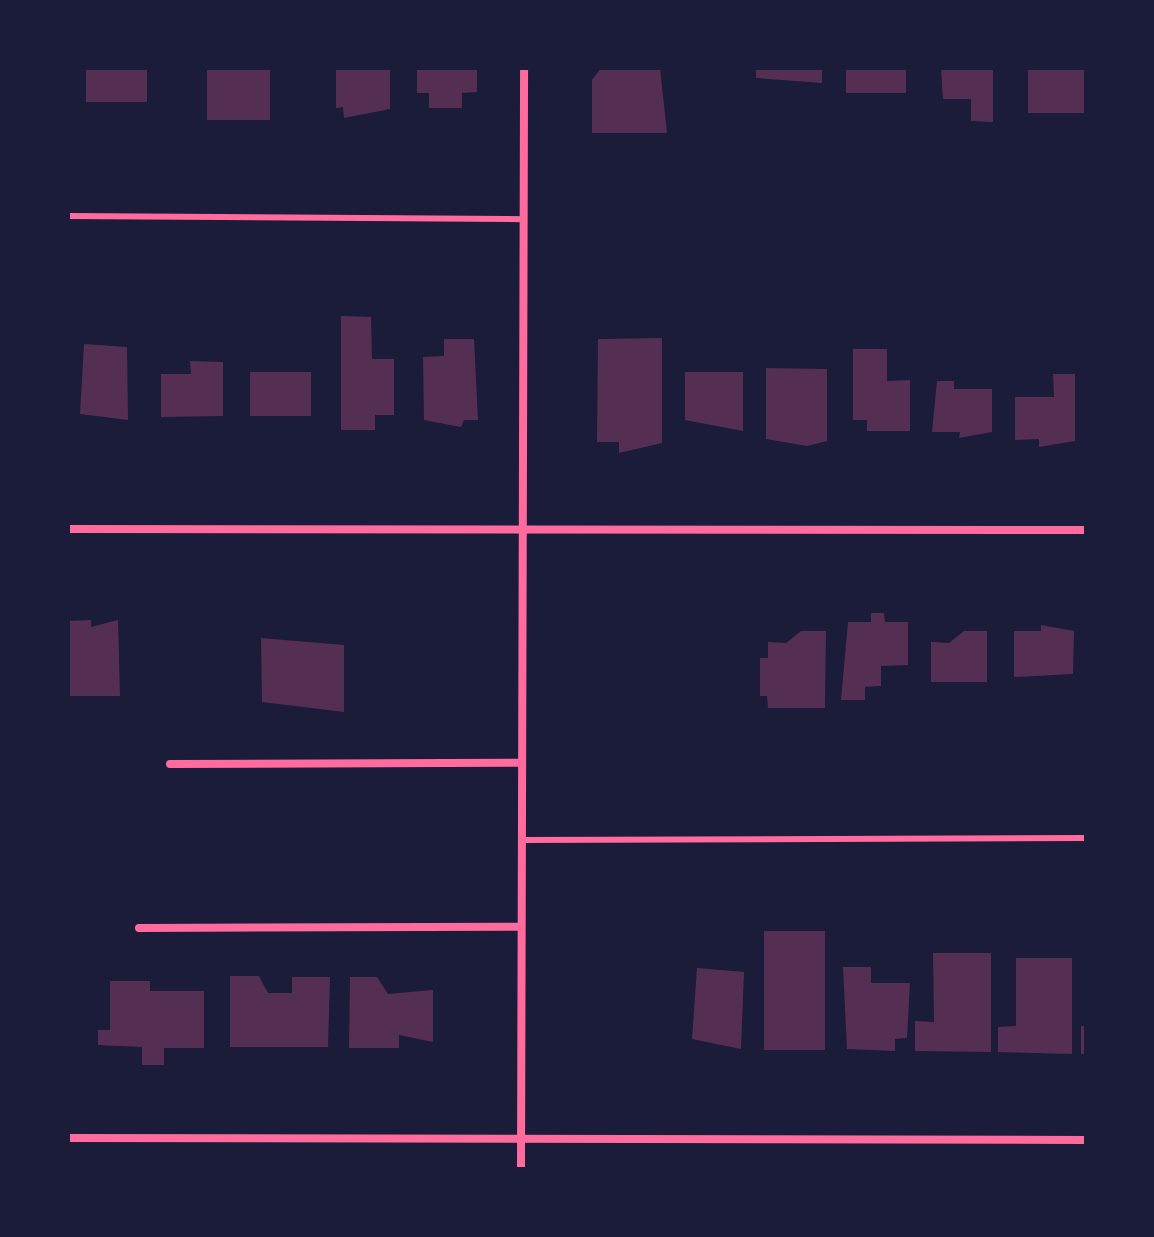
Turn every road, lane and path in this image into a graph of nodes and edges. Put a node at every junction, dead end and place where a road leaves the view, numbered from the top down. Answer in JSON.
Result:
{"nodes":[{"id":1,"x":524,"y":68,"type":"edge"},
{"id":2,"x":68,"y":216,"type":"edge"},
{"id":3,"x":524,"y":219,"type":"junction"},
{"id":4,"x":68,"y":529,"type":"edge"},
{"id":5,"x":1086,"y":530,"type":"edge"},
{"id":6,"x":523,"y":532,"type":"junction"},
{"id":7,"x":522,"y":763,"type":"junction"},
{"id":8,"x":170,"y":764,"type":"dead end"},
{"id":9,"x":1086,"y":838,"type":"edge"},
{"id":10,"x":521,"y":840,"type":"junction"},
{"id":11,"x":520,"y":927,"type":"junction"},
{"id":12,"x":139,"y":928,"type":"dead end"},
{"id":13,"x":68,"y":1138,"type":"edge"},
{"id":14,"x":521,"y":1140,"type":"junction"},
{"id":15,"x":1086,"y":1140,"type":"edge"},
{"id":16,"x":521,"y":1169,"type":"edge"}],
"edges":[{"from":1,"to":3,"type":"street"},
{"from":2,"to":3,"type":"lane"},
{"from":3,"to":6,"type":"street"},
{"from":4,"to":6,"type":"street"},
{"from":5,"to":6,"type":"street"},
{"from":6,"to":7,"type":"street"},
{"from":7,"to":8,"type":"street"},
{"from":7,"to":10,"type":"street"},
{"from":9,"to":10,"type":"lane"},
{"from":10,"to":11,"type":"street"},
{"from":11,"to":12,"type":"street"},
{"from":11,"to":14,"type":"street"},
{"from":13,"to":14,"type":"street"},
{"from":14,"to":15,"type":"street"},
{"from":14,"to":16,"type":"street"}]}
